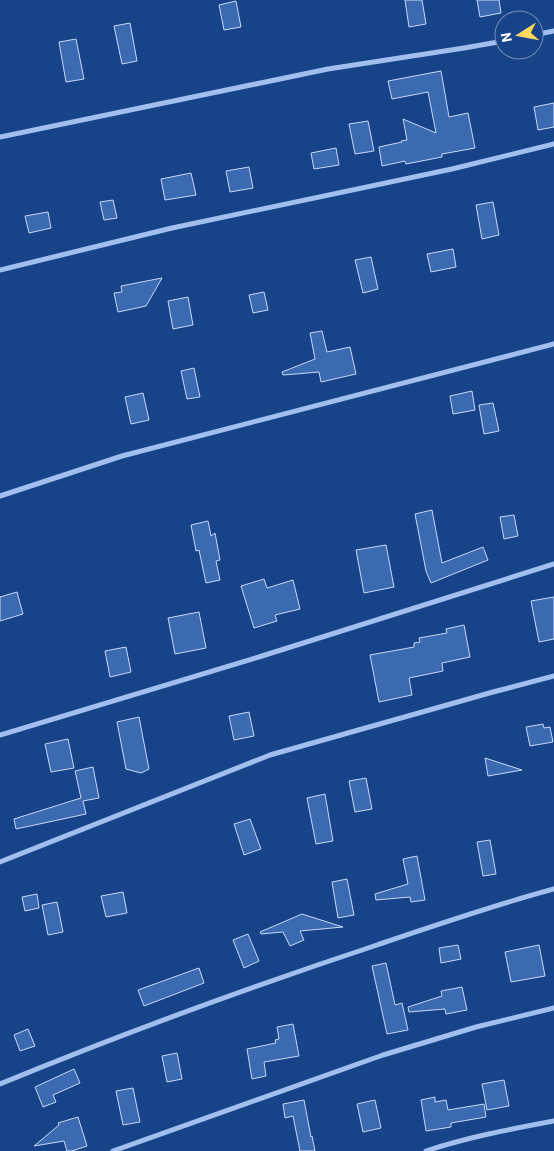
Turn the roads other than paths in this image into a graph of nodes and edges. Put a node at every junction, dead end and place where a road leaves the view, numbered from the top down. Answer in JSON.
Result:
{"nodes":[{"id":1,"x":494,"y":42,"type":"edge"},
{"id":2,"x":0,"y":137,"type":"edge"},
{"id":3,"x":554,"y":144,"type":"edge"},
{"id":4,"x":0,"y":270,"type":"edge"},
{"id":5,"x":554,"y":344,"type":"edge"},
{"id":6,"x":0,"y":496,"type":"edge"},
{"id":7,"x":554,"y":564,"type":"edge"},
{"id":8,"x":554,"y":676,"type":"edge"},
{"id":9,"x":0,"y":735,"type":"edge"},
{"id":10,"x":0,"y":862,"type":"edge"},
{"id":11,"x":554,"y":889,"type":"edge"},
{"id":12,"x":554,"y":1008,"type":"edge"},
{"id":13,"x":0,"y":1084,"type":"edge"},
{"id":14,"x":554,"y":1121,"type":"edge"},
{"id":15,"x":113,"y":1151,"type":"edge"},
{"id":16,"x":426,"y":1151,"type":"edge"}],
"edges":[{"from":1,"to":2,"type":"street"},
{"from":3,"to":4,"type":"street"},
{"from":5,"to":6,"type":"street"},
{"from":7,"to":9,"type":"street"},
{"from":8,"to":10,"type":"street"},
{"from":11,"to":13,"type":"street"},
{"from":12,"to":15,"type":"street"},
{"from":14,"to":16,"type":"street"}]}
